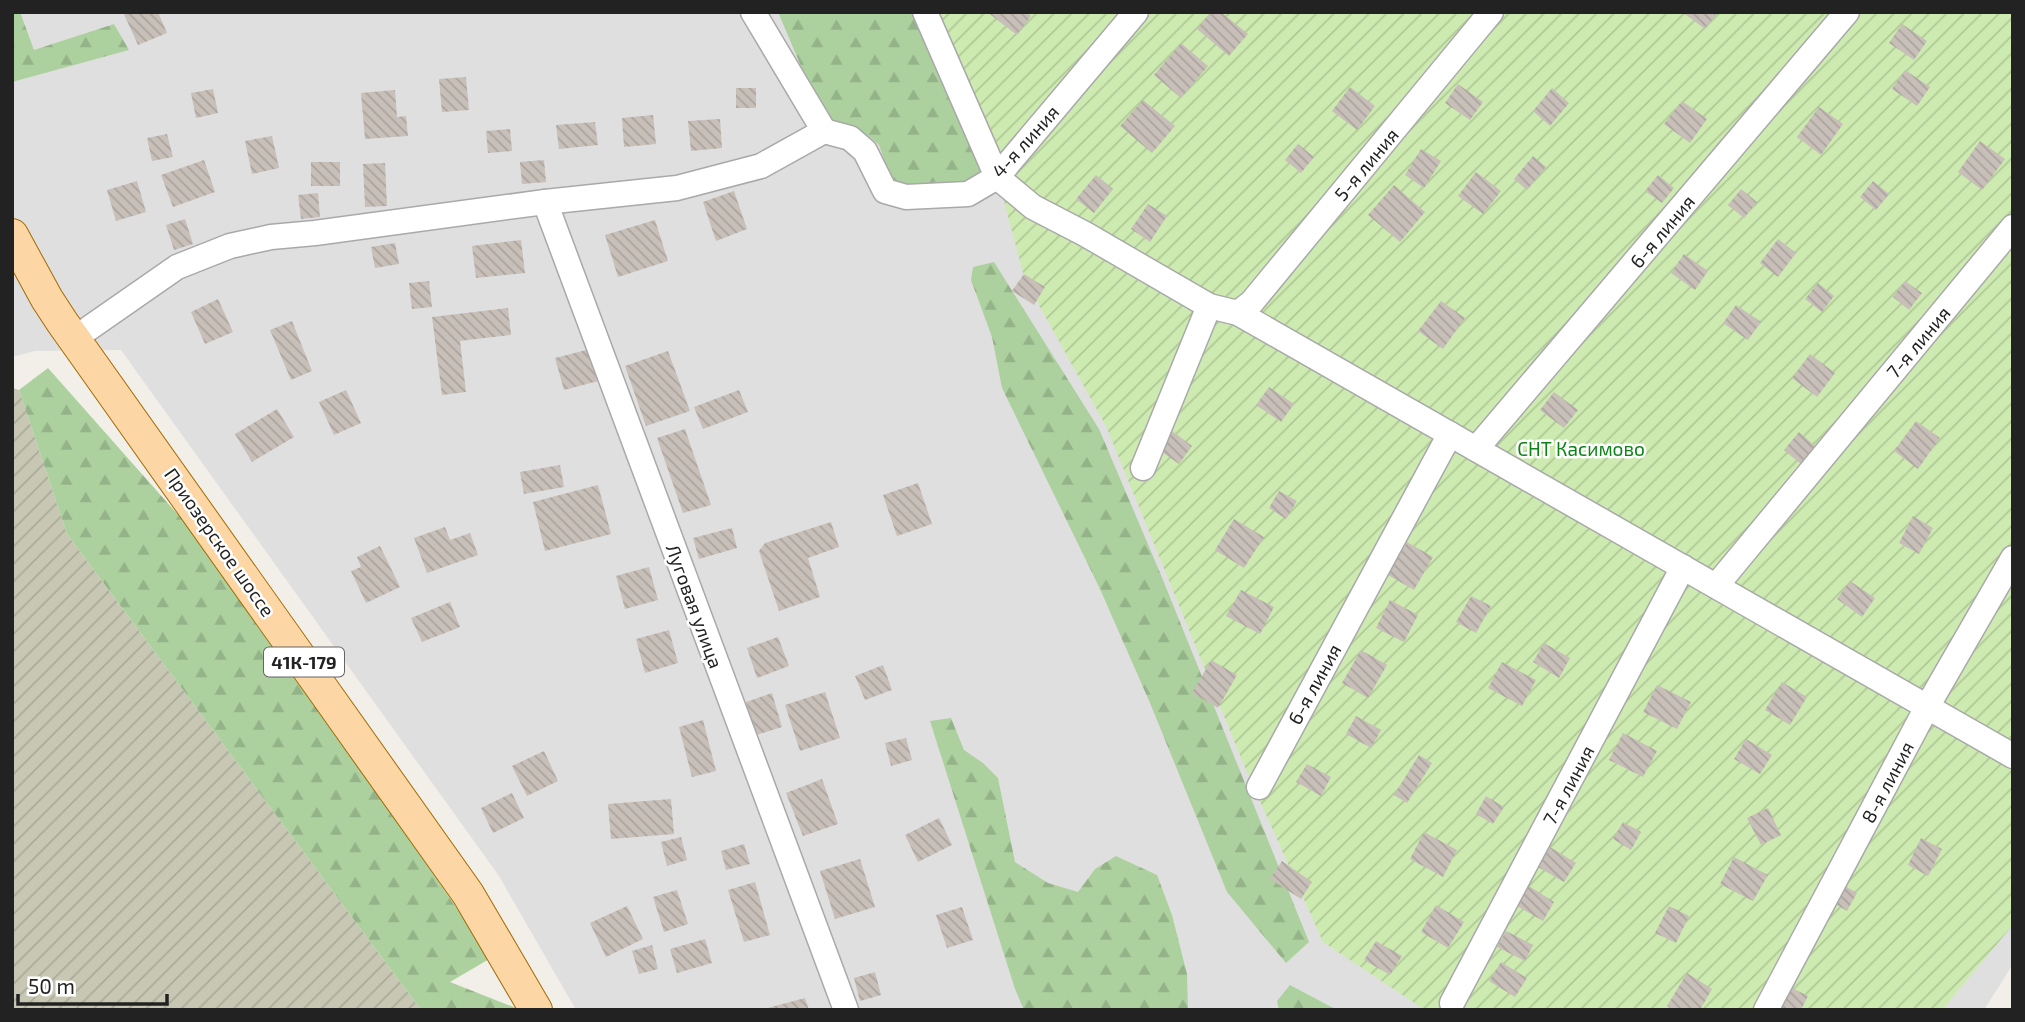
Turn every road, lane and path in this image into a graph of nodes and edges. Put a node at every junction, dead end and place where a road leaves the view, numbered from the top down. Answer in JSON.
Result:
{"nodes":[{"id":1,"x":753,"y":12,"type":"edge"},
{"id":2,"x":925,"y":12,"type":"edge"},
{"id":3,"x":1136,"y":12,"type":"edge"},
{"id":4,"x":1491,"y":12,"type":"edge"},
{"id":5,"x":1847,"y":12,"type":"edge"},
{"id":6,"x":824,"y":131,"type":"junction"},
{"id":7,"x":997,"y":177,"type":"junction"},
{"id":8,"x":545,"y":202,"type":"junction"},
{"id":9,"x":2013,"y":227,"type":"edge"},
{"id":10,"x":12,"y":235,"type":"edge"},
{"id":11,"x":1209,"y":306,"type":"junction"},
{"id":12,"x":1238,"y":313,"type":"junction"},
{"id":13,"x":61,"y":320,"type":"junction"},
{"id":14,"x":1450,"y":434,"type":"junction"},
{"id":15,"x":1476,"y":449,"type":"junction"},
{"id":16,"x":1143,"y":468,"type":"dead end"},
{"id":17,"x":2013,"y":558,"type":"edge"},
{"id":18,"x":1683,"y":567,"type":"junction"},
{"id":19,"x":1716,"y":586,"type":"junction"},
{"id":20,"x":1927,"y":707,"type":"junction"},
{"id":21,"x":2013,"y":756,"type":"edge"},
{"id":22,"x":1259,"y":787,"type":"dead end"},
{"id":23,"x":1452,"y":1003,"type":"dead end"},
{"id":24,"x":536,"y":1010,"type":"edge"},
{"id":25,"x":846,"y":1010,"type":"edge"},
{"id":26,"x":1766,"y":1010,"type":"edge"}],
"edges":[{"from":1,"to":6,"type":"street"},
{"from":2,"to":7,"type":"street"},
{"from":3,"to":7,"type":"street","name":"4-я линия"},
{"from":4,"to":12,"type":"street","name":"5-я линия"},
{"from":5,"to":15,"type":"street","name":"6-я линия"},
{"from":6,"to":7,"type":"street","name":"4-я линия"},
{"from":6,"to":8,"type":"street"},
{"from":7,"to":11,"type":"street"},
{"from":8,"to":13,"type":"street"},
{"from":8,"to":25,"type":"street","name":"Луговая улица"},
{"from":9,"to":19,"type":"street","name":"7-я линия"},
{"from":10,"to":13,"type":"main road","name":"Приозерское шоссе","number":"41К-179"},
{"from":11,"to":12,"type":"street"},
{"from":11,"to":16,"type":"street"},
{"from":12,"to":14,"type":"street"},
{"from":13,"to":24,"type":"main road","name":"Приозерское шоссе","number":"41К-179"},
{"from":14,"to":15,"type":"street"},
{"from":14,"to":22,"type":"street","name":"6-я линия"},
{"from":15,"to":18,"type":"street"},
{"from":17,"to":20,"type":"street","name":"8-я линия"},
{"from":18,"to":19,"type":"street"},
{"from":18,"to":23,"type":"street","name":"7-я линия"},
{"from":19,"to":20,"type":"street"},
{"from":20,"to":21,"type":"street"},
{"from":20,"to":26,"type":"street","name":"8-я линия"}]}
